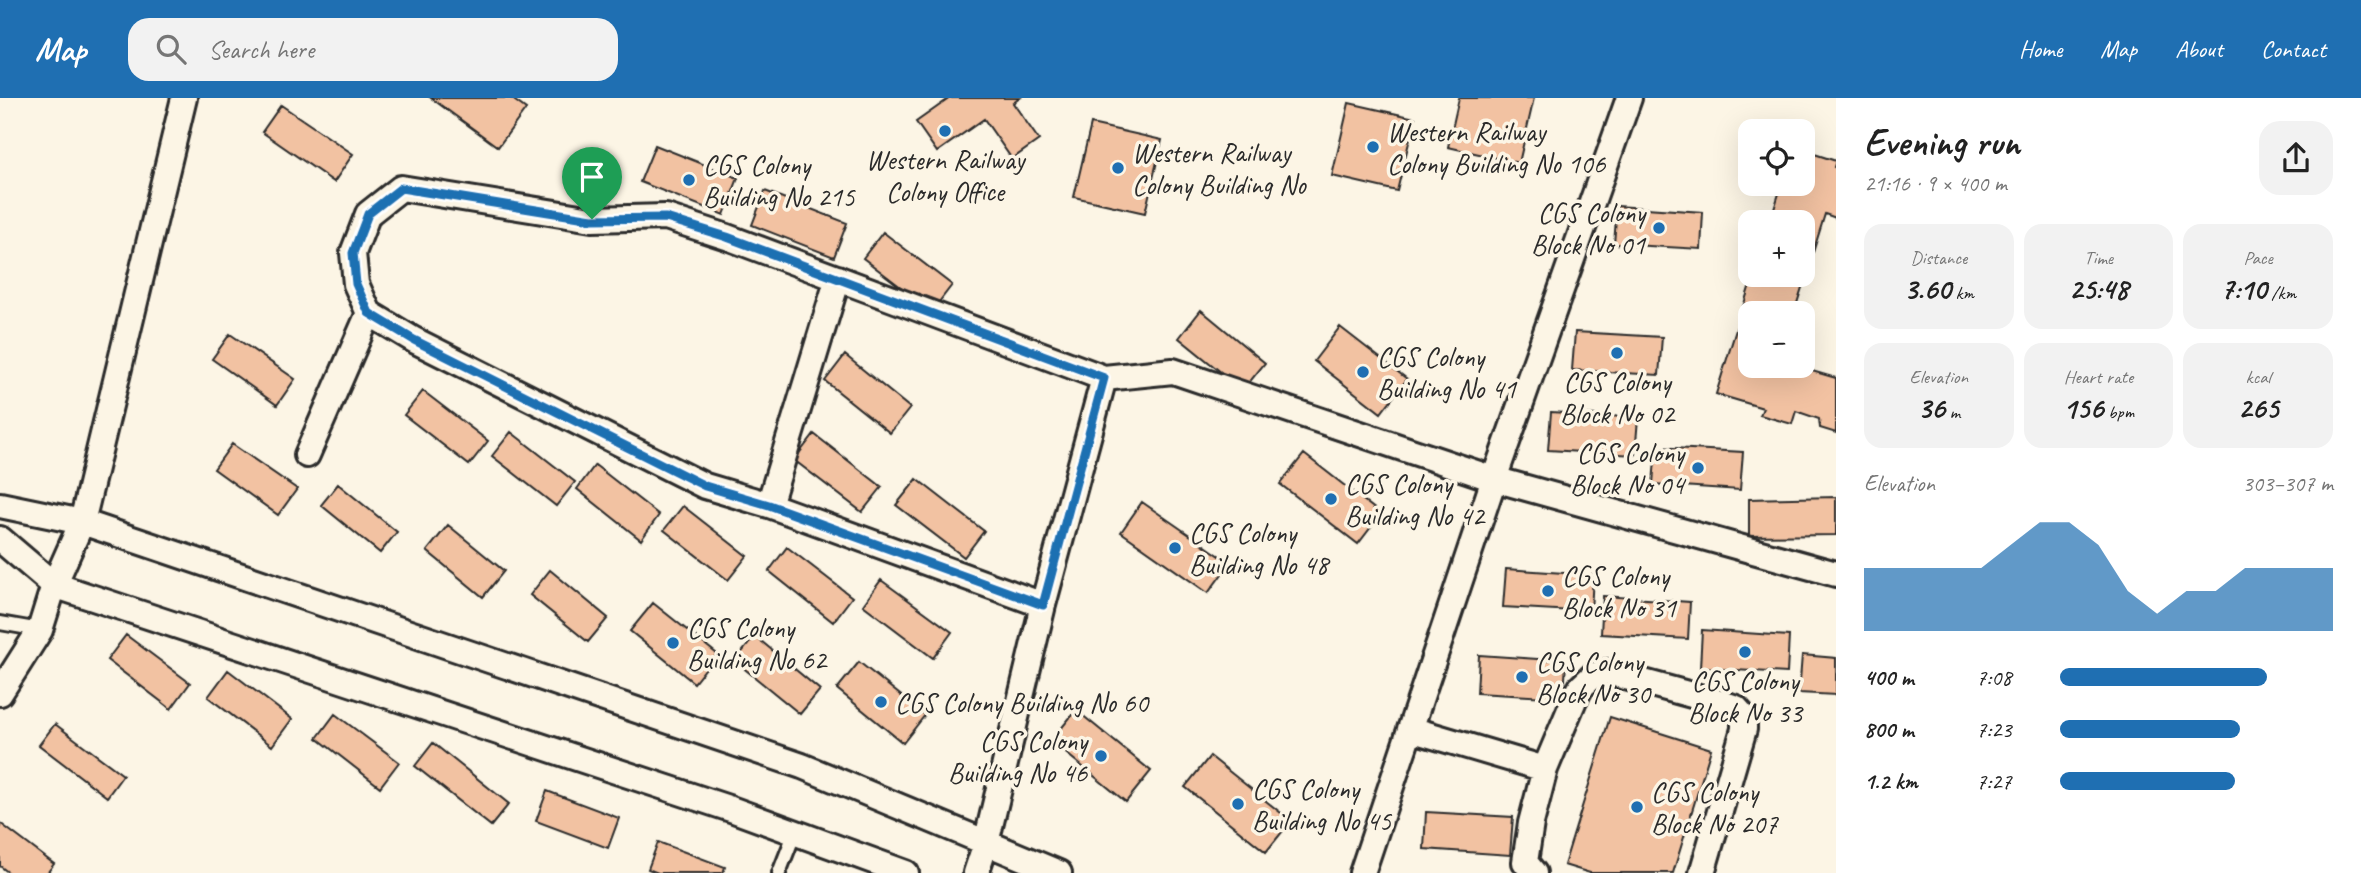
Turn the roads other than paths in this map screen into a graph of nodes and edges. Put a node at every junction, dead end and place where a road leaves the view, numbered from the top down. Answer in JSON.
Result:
{"nodes":[{"id":1,"x":184,"y":98,"type":"edge"},
{"id":2,"x":1629,"y":98,"type":"edge"},
{"id":3,"x":838,"y":278,"type":"junction"},
{"id":4,"x":369,"y":313,"type":"junction"},
{"id":5,"x":1104,"y":378,"type":"junction"},
{"id":6,"x":307,"y":455,"type":"dead end"},
{"id":7,"x":1494,"y":479,"type":"junction"},
{"id":8,"x":0,"y":505,"type":"edge"},
{"id":9,"x":769,"y":505,"type":"junction"},
{"id":10,"x":82,"y":522,"type":"junction"},
{"id":11,"x":0,"y":539,"type":"edge"},
{"id":12,"x":1836,"y":574,"type":"edge"},
{"id":13,"x":54,"y":585,"type":"junction"},
{"id":14,"x":1043,"y":605,"type":"junction"},
{"id":15,"x":0,"y":623,"type":"edge"},
{"id":16,"x":40,"y":630,"type":"junction"},
{"id":17,"x":0,"y":693,"type":"edge"},
{"id":18,"x":1410,"y":729,"type":"junction"},
{"id":19,"x":1545,"y":769,"type":"junction"},
{"id":20,"x":795,"y":832,"type":"junction"},
{"id":21,"x":986,"y":843,"type":"junction"},
{"id":22,"x":779,"y":873,"type":"edge"},
{"id":23,"x":906,"y":873,"type":"edge"},
{"id":24,"x":976,"y":873,"type":"edge"},
{"id":25,"x":1059,"y":873,"type":"edge"},
{"id":26,"x":1362,"y":873,"type":"edge"},
{"id":27,"x":1534,"y":873,"type":"edge"},
{"id":28,"x":1702,"y":873,"type":"edge"}],
"edges":[{"from":1,"to":10,"type":"street"},
{"from":2,"to":7,"type":"street"},
{"from":3,"to":4,"type":"street"},
{"from":3,"to":5,"type":"street"},
{"from":3,"to":9,"type":"street"},
{"from":4,"to":6,"type":"street"},
{"from":4,"to":9,"type":"street"},
{"from":5,"to":7,"type":"street"},
{"from":5,"to":14,"type":"street"},
{"from":7,"to":12,"type":"street"},
{"from":7,"to":18,"type":"street"},
{"from":8,"to":10,"type":"street"},
{"from":9,"to":14,"type":"street"},
{"from":10,"to":13,"type":"street"},
{"from":10,"to":21,"type":"street"},
{"from":11,"to":13,"type":"street"},
{"from":13,"to":16,"type":"street"},
{"from":13,"to":20,"type":"street"},
{"from":14,"to":21,"type":"street"},
{"from":15,"to":16,"type":"lane"},
{"from":16,"to":17,"type":"street"},
{"from":18,"to":19,"type":"street"},
{"from":18,"to":26,"type":"street"},
{"from":19,"to":27,"type":"street"},
{"from":19,"to":28,"type":"street"},
{"from":20,"to":22,"type":"lane"},
{"from":20,"to":23,"type":"street"},
{"from":21,"to":24,"type":"street"},
{"from":21,"to":25,"type":"street"}]}
